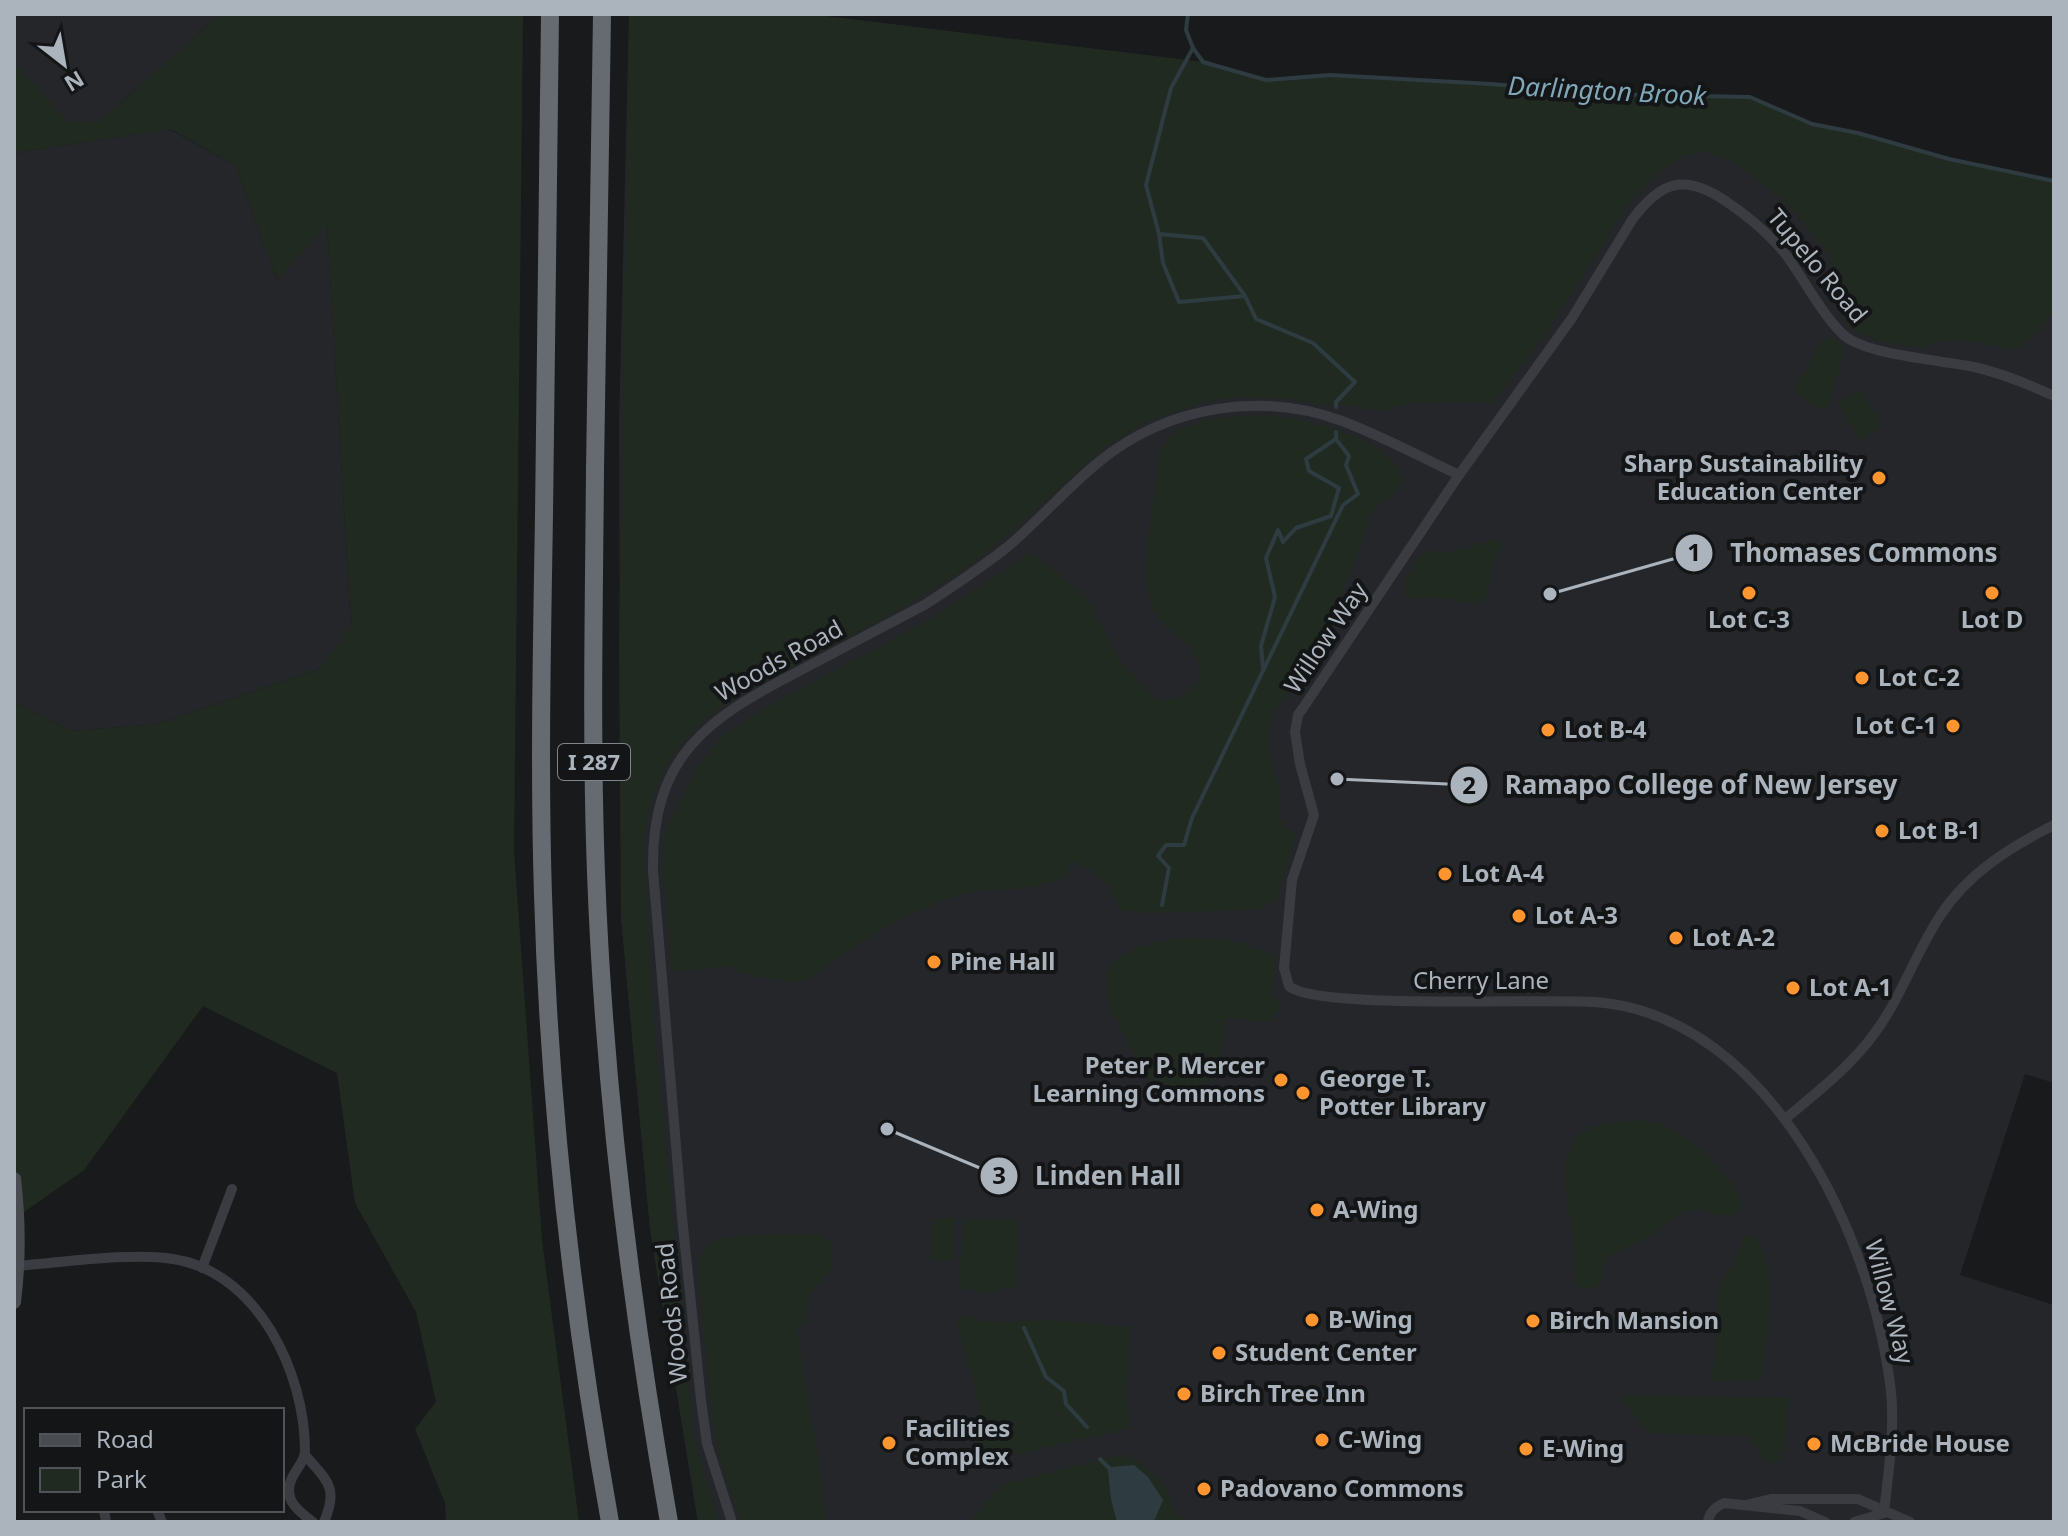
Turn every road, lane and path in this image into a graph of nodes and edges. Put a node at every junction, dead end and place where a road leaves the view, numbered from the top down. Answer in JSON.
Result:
{"nodes":[{"id":1,"x":550,"y":14,"type":"edge"},
{"id":2,"x":602,"y":14,"type":"edge"},
{"id":3,"x":2054,"y":396,"type":"edge"},
{"id":4,"x":1459,"y":475,"type":"junction"},
{"id":5,"x":2053,"y":826,"type":"edge"},
{"id":6,"x":1305,"y":841,"type":"joint"},
{"id":7,"x":1785,"y":1119,"type":"junction"},
{"id":8,"x":14,"y":1179,"type":"edge"},
{"id":9,"x":232,"y":1189,"type":"dead end"},
{"id":10,"x":16,"y":1266,"type":"edge"},
{"id":11,"x":202,"y":1268,"type":"junction"},
{"id":12,"x":14,"y":1302,"type":"edge"},
{"id":13,"x":305,"y":1455,"type":"junction"},
{"id":14,"x":1750,"y":1504,"type":"junction"},
{"id":15,"x":1884,"y":1513,"type":"junction"},
{"id":16,"x":313,"y":1522,"type":"edge"},
{"id":17,"x":324,"y":1522,"type":"edge"},
{"id":18,"x":610,"y":1522,"type":"edge"},
{"id":19,"x":669,"y":1522,"type":"edge"},
{"id":20,"x":732,"y":1522,"type":"edge"},
{"id":21,"x":1708,"y":1522,"type":"edge"},
{"id":22,"x":1825,"y":1522,"type":"edge"},
{"id":23,"x":1854,"y":1522,"type":"edge"},
{"id":24,"x":1910,"y":1522,"type":"edge"}],
"edges":[{"from":1,"to":18,"type":"highway","number":"I 287"},
{"from":2,"to":19,"type":"highway","number":"I 287"},
{"from":3,"to":4,"type":"street","name":"Tupelo Road"},
{"from":4,"to":6,"type":"street","name":"Willow Way"},
{"from":4,"to":20,"type":"street","name":"Woods Road"},
{"from":5,"to":7,"type":"street"},
{"from":6,"to":7,"type":"street","name":"Cherry Lane"},
{"from":7,"to":15,"type":"street","name":"Willow Way"},
{"from":8,"to":10,"type":"main road"},
{"from":9,"to":11,"type":"street"},
{"from":10,"to":11,"type":"street"},
{"from":10,"to":12,"type":"main road"},
{"from":11,"to":13,"type":"street"},
{"from":13,"to":16,"type":"street"},
{"from":13,"to":17,"type":"street"},
{"from":14,"to":15,"type":"street"},
{"from":14,"to":21,"type":"street"},
{"from":14,"to":22,"type":"street"},
{"from":15,"to":23,"type":"street"},
{"from":15,"to":24,"type":"street"}]}
